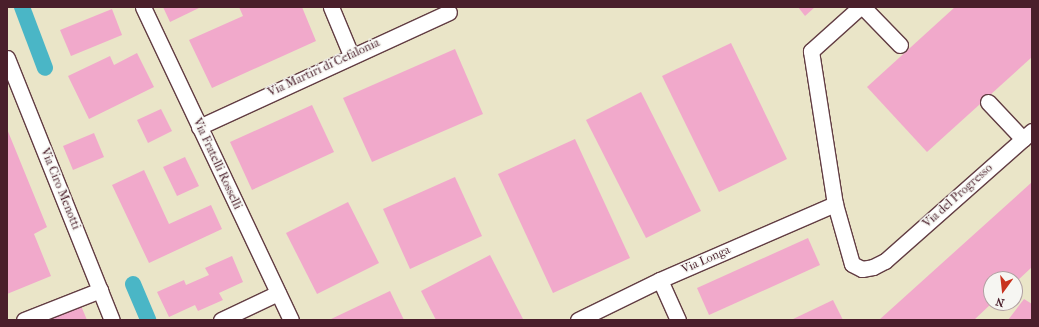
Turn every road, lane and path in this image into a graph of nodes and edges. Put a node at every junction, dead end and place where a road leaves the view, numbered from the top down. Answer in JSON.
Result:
{"nodes":[{"id":1,"x":143,"y":7,"type":"edge"},
{"id":2,"x":331,"y":7,"type":"edge"},
{"id":3,"x":860,"y":7,"type":"edge"},
{"id":4,"x":864,"y":7,"type":"edge"},
{"id":5,"x":449,"y":12,"type":"dead end"},
{"id":6,"x":900,"y":45,"type":"dead end"},
{"id":7,"x":351,"y":55,"type":"junction"},
{"id":8,"x":7,"y":58,"type":"edge"},
{"id":9,"x":988,"y":102,"type":"dead end"},
{"id":10,"x":199,"y":127,"type":"junction"},
{"id":11,"x":1027,"y":135,"type":"edge"},
{"id":12,"x":835,"y":204,"type":"junction"},
{"id":13,"x":660,"y":280,"type":"junction"},
{"id":14,"x":100,"y":290,"type":"junction"},
{"id":15,"x":278,"y":293,"type":"junction"},
{"id":16,"x":24,"y":320,"type":"edge"},
{"id":17,"x":112,"y":320,"type":"edge"},
{"id":18,"x":221,"y":320,"type":"edge"},
{"id":19,"x":290,"y":320,"type":"edge"},
{"id":20,"x":578,"y":320,"type":"edge"},
{"id":21,"x":678,"y":320,"type":"edge"}],
"edges":[{"from":1,"to":10,"type":"street","name":"Via Fratelli Rosselli"},
{"from":2,"to":7,"type":"street"},
{"from":3,"to":12,"type":"street"},
{"from":4,"to":6,"type":"street"},
{"from":5,"to":7,"type":"street","name":"Via Martiri di Cefalonia"},
{"from":7,"to":10,"type":"street","name":"Via Martiri di Cefalonia"},
{"from":8,"to":14,"type":"street","name":"Via Ciro Menotti"},
{"from":9,"to":11,"type":"street"},
{"from":10,"to":15,"type":"street","name":"Via Fratelli Rosselli"},
{"from":11,"to":12,"type":"street","name":"Via del Progresso"},
{"from":12,"to":13,"type":"street","name":"Via Longa"},
{"from":13,"to":20,"type":"street","name":"Via Longa"},
{"from":13,"to":21,"type":"street"},
{"from":14,"to":16,"type":"street"},
{"from":14,"to":17,"type":"street","name":"Via Ciro Menotti"},
{"from":15,"to":18,"type":"street"},
{"from":15,"to":19,"type":"street","name":"Via Fratelli Rosselli"}]}
